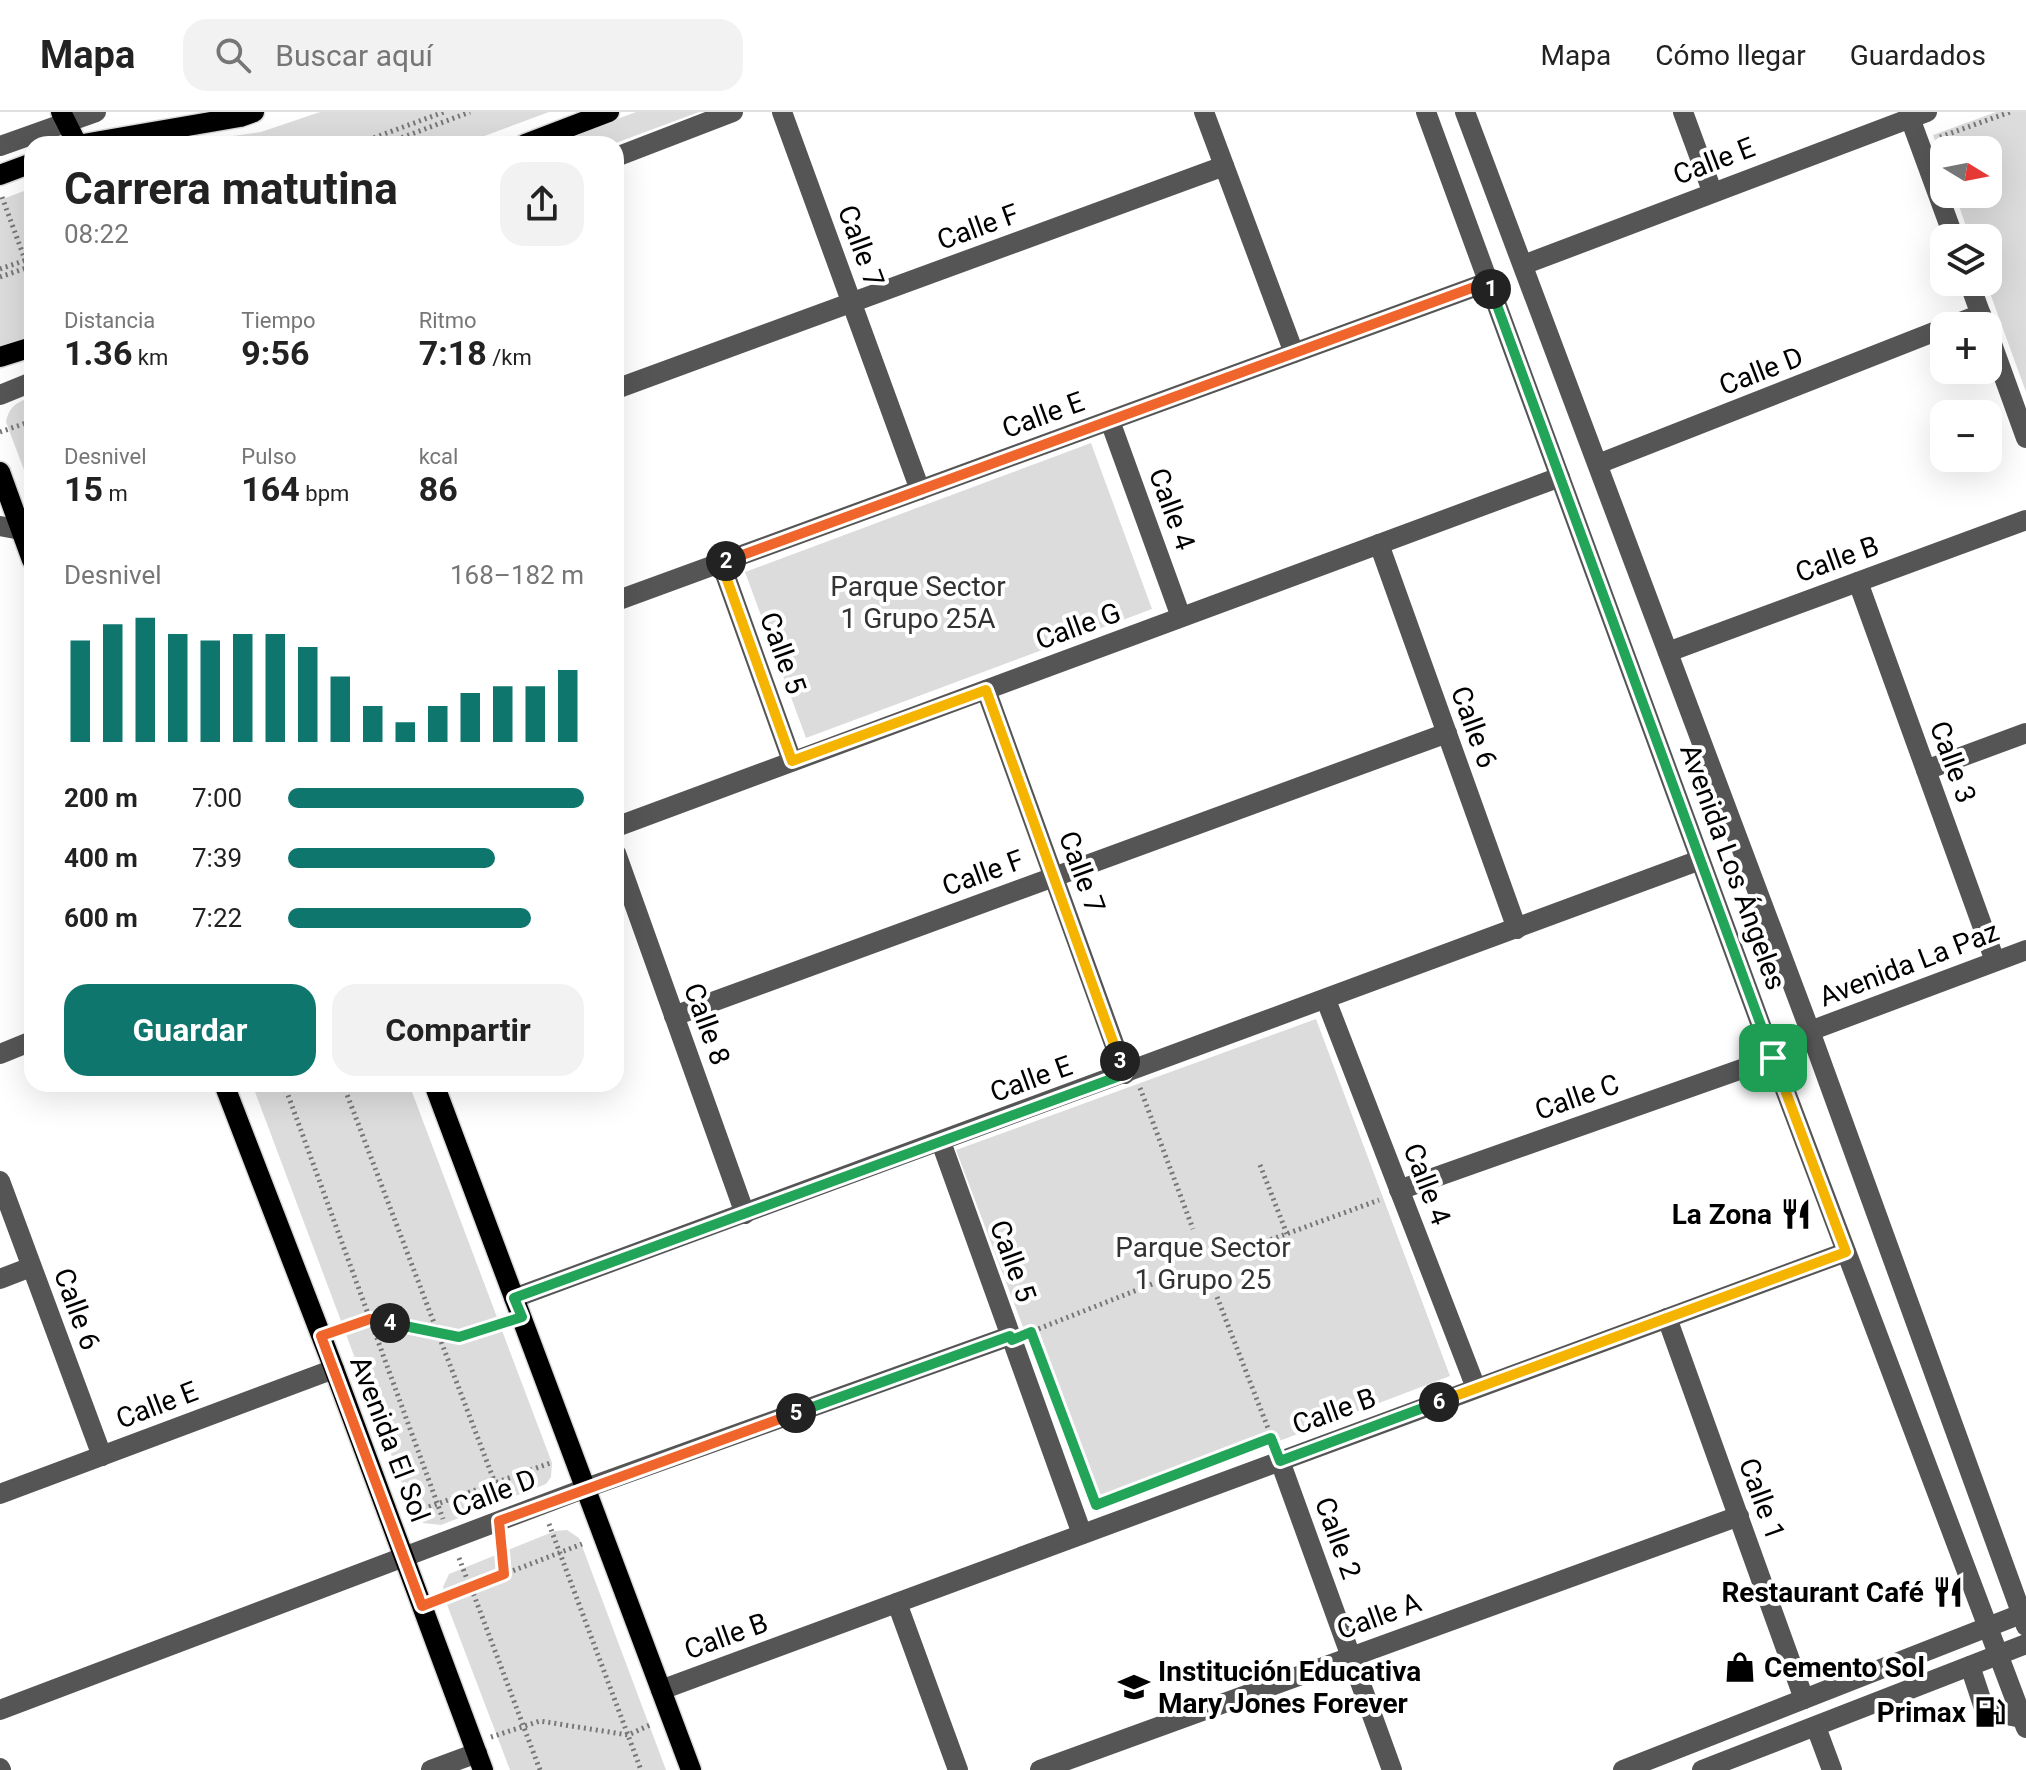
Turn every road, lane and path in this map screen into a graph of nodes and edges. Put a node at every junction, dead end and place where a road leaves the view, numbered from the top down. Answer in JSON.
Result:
{"nodes":[{"id":1,"x":96,"y":112,"type":"edge"},
{"id":2,"x":254,"y":112,"type":"edge"},
{"id":3,"x":444,"y":112,"type":"edge"},
{"id":4,"x":470,"y":112,"type":"edge"},
{"id":5,"x":609,"y":112,"type":"edge"},
{"id":6,"x":733,"y":112,"type":"edge"},
{"id":7,"x":782,"y":112,"type":"edge"},
{"id":8,"x":1204,"y":112,"type":"edge"},
{"id":9,"x":1426,"y":112,"type":"edge"},
{"id":10,"x":1465,"y":112,"type":"edge"},
{"id":11,"x":1683,"y":112,"type":"edge"},
{"id":12,"x":2010,"y":112,"type":"edge"},
{"id":13,"x":1919,"y":115,"type":"edge"},
{"id":14,"x":63,"y":117,"type":"edge"},
{"id":15,"x":75,"y":136,"type":"edge"},
{"id":16,"x":127,"y":136,"type":"edge"},
{"id":17,"x":379,"y":136,"type":"edge"},
{"id":18,"x":406,"y":136,"type":"edge"},
{"id":19,"x":546,"y":136,"type":"edge"},
{"id":20,"x":1942,"y":136,"type":"edge"},
{"id":21,"x":0,"y":146,"type":"edge"},
{"id":22,"x":624,"y":154,"type":"edge"},
{"id":23,"x":24,"y":166,"type":"edge"},
{"id":24,"x":1224,"y":166,"type":"junction"},
{"id":25,"x":0,"y":175,"type":"edge"},
{"id":26,"x":1712,"y":191,"type":"junction"},
{"id":27,"x":0,"y":192,"type":"edge"},
{"id":28,"x":1950,"y":224,"type":"edge"},
{"id":29,"x":24,"y":254,"type":"edge"},
{"id":30,"x":24,"y":265,"type":"edge"},
{"id":31,"x":1523,"y":265,"type":"junction"},
{"id":32,"x":24,"y":266,"type":"edge"},
{"id":33,"x":0,"y":269,"type":"edge"},
{"id":34,"x":0,"y":277,"type":"edge"},
{"id":35,"x":1488,"y":282,"type":"junction"},
{"id":36,"x":851,"y":303,"type":"junction"},
{"id":37,"x":1930,"y":334,"type":"edge"},
{"id":38,"x":24,"y":350,"type":"edge"},
{"id":39,"x":1294,"y":353,"type":"junction"},
{"id":40,"x":0,"y":357,"type":"edge"},
{"id":41,"x":2002,"y":371,"type":"edge"},
{"id":42,"x":24,"y":385,"type":"edge"},
{"id":43,"x":624,"y":386,"type":"edge"},
{"id":44,"x":0,"y":395,"type":"edge"},
{"id":45,"x":1110,"y":421,"type":"junction"},
{"id":46,"x":24,"y":423,"type":"edge"},
{"id":47,"x":0,"y":432,"type":"edge"},
{"id":48,"x":2026,"y":438,"type":"edge"},
{"id":49,"x":1598,"y":464,"type":"junction"},
{"id":50,"x":0,"y":472,"type":"edge"},
{"id":51,"x":1560,"y":477,"type":"junction"},
{"id":52,"x":920,"y":490,"type":"junction"},
{"id":53,"x":2026,"y":520,"type":"edge"},
{"id":54,"x":0,"y":526,"type":"edge"},
{"id":55,"x":21,"y":530,"type":"junction"},
{"id":56,"x":24,"y":538,"type":"edge"},
{"id":57,"x":1379,"y":544,"type":"junction"},
{"id":58,"x":721,"y":563,"type":"junction"},
{"id":59,"x":1858,"y":582,"type":"junction"},
{"id":60,"x":624,"y":598,"type":"edge"},
{"id":61,"x":1181,"y":617,"type":"junction"},
{"id":62,"x":1668,"y":652,"type":"junction"},
{"id":63,"x":986,"y":690,"type":"junction"},
{"id":64,"x":1447,"y":733,"type":"junction"},
{"id":65,"x":2026,"y":733,"type":"edge"},
{"id":66,"x":792,"y":761,"type":"junction"},
{"id":67,"x":1926,"y":770,"type":"junction"},
{"id":68,"x":624,"y":824,"type":"edge"},
{"id":69,"x":1700,"y":860,"type":"junction"},
{"id":70,"x":624,"y":875,"type":"edge"},
{"id":71,"x":1054,"y":877,"type":"junction"},
{"id":72,"x":1517,"y":929,"type":"junction"},
{"id":73,"x":2026,"y":950,"type":"edge"},
{"id":74,"x":1995,"y":961,"type":"junction"},
{"id":75,"x":1326,"y":1000,"type":"junction"},
{"id":76,"x":674,"y":1016,"type":"junction"},
{"id":77,"x":1810,"y":1031,"type":"junction"},
{"id":78,"x":24,"y":1044,"type":"edge"},
{"id":79,"x":0,"y":1054,"type":"edge"},
{"id":80,"x":1773,"y":1058,"type":"junction"},
{"id":81,"x":1131,"y":1081,"type":"junction"},
{"id":82,"x":227,"y":1092,"type":"edge"},
{"id":83,"x":287,"y":1092,"type":"edge"},
{"id":84,"x":346,"y":1092,"type":"edge"},
{"id":85,"x":437,"y":1092,"type":"edge"},
{"id":86,"x":941,"y":1142,"type":"junction"},
{"id":87,"x":1260,"y":1165,"type":"dead end"},
{"id":88,"x":0,"y":1181,"type":"edge"},
{"id":89,"x":1374,"y":1185,"type":"dead end"},
{"id":90,"x":1400,"y":1191,"type":"junction"},
{"id":91,"x":1379,"y":1200,"type":"junction"},
{"id":92,"x":745,"y":1214,"type":"junction"},
{"id":93,"x":1193,"y":1229,"type":"dead end"},
{"id":94,"x":1287,"y":1234,"type":"junction"},
{"id":95,"x":1237,"y":1252,"type":"dead end"},
{"id":96,"x":1846,"y":1252,"type":"junction"},
{"id":97,"x":31,"y":1267,"type":"junction"},
{"id":98,"x":1170,"y":1277,"type":"dead end"},
{"id":99,"x":0,"y":1279,"type":"edge"},
{"id":100,"x":1217,"y":1297,"type":"dead end"},
{"id":101,"x":518,"y":1307,"type":"junction"},
{"id":102,"x":1026,"y":1317,"type":"dead end"},
{"id":103,"x":1667,"y":1318,"type":"junction"},
{"id":104,"x":370,"y":1319,"type":"junction"},
{"id":105,"x":436,"y":1332,"type":"junction"},
{"id":106,"x":1031,"y":1332,"type":"junction"},
{"id":107,"x":321,"y":1336,"type":"junction"},
{"id":108,"x":1011,"y":1338,"type":"junction"},
{"id":109,"x":334,"y":1369,"type":"junction"},
{"id":110,"x":1476,"y":1388,"type":"junction"},
{"id":111,"x":1286,"y":1432,"type":"dead end"},
{"id":112,"x":1271,"y":1438,"type":"junction"},
{"id":113,"x":573,"y":1454,"type":"junction"},
{"id":114,"x":102,"y":1456,"type":"junction"},
{"id":115,"x":1280,"y":1461,"type":"junction"},
{"id":116,"x":495,"y":1483,"type":"junction"},
{"id":117,"x":586,"y":1488,"type":"junction"},
{"id":118,"x":0,"y":1494,"type":"edge"},
{"id":119,"x":437,"y":1504,"type":"junction"},
{"id":120,"x":1739,"y":1516,"type":"junction"},
{"id":121,"x":391,"y":1520,"type":"junction"},
{"id":122,"x":499,"y":1521,"type":"junction"},
{"id":123,"x":1082,"y":1534,"type":"junction"},
{"id":124,"x":603,"y":1535,"type":"junction"},
{"id":125,"x":561,"y":1552,"type":"junction"},
{"id":126,"x":404,"y":1557,"type":"junction"},
{"id":127,"x":504,"y":1574,"type":"junction"},
{"id":128,"x":897,"y":1603,"type":"junction"},
{"id":129,"x":422,"y":1606,"type":"junction"},
{"id":130,"x":2024,"y":1617,"type":"edge"},
{"id":131,"x":1988,"y":1627,"type":"junction"},
{"id":132,"x":2026,"y":1644,"type":"edge"},
{"id":133,"x":1998,"y":1655,"type":"junction"},
{"id":134,"x":1351,"y":1656,"type":"junction"},
{"id":135,"x":1970,"y":1666,"type":"junction"},
{"id":136,"x":661,"y":1690,"type":"junction"},
{"id":137,"x":1804,"y":1699,"type":"junction"},
{"id":138,"x":0,"y":1710,"type":"edge"},
{"id":139,"x":670,"y":1715,"type":"junction"},
{"id":140,"x":2025,"y":1721,"type":"edge"},
{"id":141,"x":524,"y":1726,"type":"junction"},
{"id":142,"x":1816,"y":1727,"type":"junction"},
{"id":143,"x":628,"y":1735,"type":"junction"},
{"id":144,"x":478,"y":1755,"type":"edge"},
{"id":145,"x":431,"y":1770,"type":"edge"},
{"id":146,"x":540,"y":1770,"type":"edge"},
{"id":147,"x":641,"y":1770,"type":"edge"},
{"id":148,"x":691,"y":1770,"type":"edge"},
{"id":149,"x":958,"y":1770,"type":"edge"},
{"id":150,"x":1040,"y":1770,"type":"edge"},
{"id":151,"x":1392,"y":1770,"type":"edge"},
{"id":152,"x":1623,"y":1770,"type":"edge"},
{"id":153,"x":1702,"y":1770,"type":"edge"},
{"id":154,"x":1832,"y":1770,"type":"edge"}],
"edges":[{"from":1,"to":14,"type":"street"},
{"from":2,"to":16,"type":"main road"},
{"from":3,"to":17,"type":"path"},
{"from":4,"to":18,"type":"path"},
{"from":5,"to":19,"type":"main road"},
{"from":6,"to":22,"type":"street"},
{"from":7,"to":36,"type":"street","name":"Calle 7"},
{"from":8,"to":24,"type":"street"},
{"from":9,"to":35,"type":"street","name":"Avenida Los Ángeles"},
{"from":10,"to":31,"type":"street","name":"Avenida Los Ángeles"},
{"from":11,"to":26,"type":"street"},
{"from":12,"to":20,"type":"path"},
{"from":13,"to":26,"type":"street","name":"Calle E"},
{"from":13,"to":28,"type":"street"},
{"from":14,"to":15,"type":"main road"},
{"from":14,"to":21,"type":"street"},
{"from":23,"to":25,"type":"main road"},
{"from":24,"to":36,"type":"street","name":"Calle F"},
{"from":24,"to":39,"type":"street"},
{"from":26,"to":31,"type":"street","name":"Calle E"},
{"from":27,"to":29,"type":"path"},
{"from":30,"to":33,"type":"path"},
{"from":31,"to":49,"type":"street","name":"Avenida Los Ángeles"},
{"from":32,"to":34,"type":"path"},
{"from":35,"to":39,"type":"street","name":"Calle E"},
{"from":35,"to":51,"type":"street","name":"Avenida Los Ángeles"},
{"from":36,"to":43,"type":"street","name":"Calle F"},
{"from":36,"to":52,"type":"street","name":"Calle 7"},
{"from":37,"to":49,"type":"street","name":"Calle D"},
{"from":38,"to":40,"type":"main road"},
{"from":39,"to":45,"type":"street","name":"Calle E"},
{"from":41,"to":48,"type":"street"},
{"from":42,"to":44,"type":"street"},
{"from":45,"to":52,"type":"street","name":"Calle E"},
{"from":45,"to":61,"type":"street","name":"Calle 4"},
{"from":46,"to":47,"type":"path"},
{"from":49,"to":62,"type":"street","name":"Avenida Los Ángeles"},
{"from":50,"to":55,"type":"main road"},
{"from":51,"to":57,"type":"street","name":"Calle G"},
{"from":51,"to":69,"type":"street","name":"Avenida Los Ángeles"},
{"from":52,"to":58,"type":"street","name":"Calle E"},
{"from":53,"to":59,"type":"street","name":"Calle B"},
{"from":54,"to":55,"type":"street"},
{"from":55,"to":56,"type":"main road"},
{"from":57,"to":61,"type":"street","name":"Calle G"},
{"from":57,"to":64,"type":"street","name":"Calle 6"},
{"from":58,"to":60,"type":"street","name":"Calle E"},
{"from":58,"to":66,"type":"street","name":"Calle 5"},
{"from":59,"to":62,"type":"street","name":"Calle B"},
{"from":59,"to":67,"type":"street","name":"Calle 3"},
{"from":61,"to":63,"type":"street","name":"Calle G"},
{"from":62,"to":77,"type":"street","name":"Avenida Los Ángeles"},
{"from":63,"to":66,"type":"street","name":"Calle G"},
{"from":63,"to":71,"type":"street","name":"Calle 7"},
{"from":64,"to":71,"type":"street","name":"Calle F"},
{"from":64,"to":72,"type":"street","name":"Calle 6"},
{"from":65,"to":67,"type":"street"},
{"from":66,"to":68,"type":"street","name":"Calle G"},
{"from":67,"to":74,"type":"street","name":"Calle 3"},
{"from":69,"to":72,"type":"street","name":"Calle E"},
{"from":69,"to":80,"type":"street","name":"Avenida Los Ángeles"},
{"from":70,"to":76,"type":"street","name":"Calle 8"},
{"from":71,"to":76,"type":"street","name":"Calle F"},
{"from":71,"to":81,"type":"street","name":"Calle 7"},
{"from":72,"to":75,"type":"street","name":"Calle E"},
{"from":73,"to":74,"type":"street","name":"Avenida La Paz"},
{"from":74,"to":77,"type":"street","name":"Avenida La Paz"},
{"from":75,"to":81,"type":"street","name":"Calle E"},
{"from":75,"to":90,"type":"street","name":"Calle 4"},
{"from":76,"to":92,"type":"street","name":"Calle 8"},
{"from":77,"to":80,"type":"street","name":"Avenida La Paz"},
{"from":77,"to":130,"type":"street","name":"Avenida Los Ángeles"},
{"from":78,"to":79,"type":"street"},
{"from":80,"to":90,"type":"street","name":"Calle C"},
{"from":80,"to":96,"type":"street","name":"Avenida Los Ángeles"},
{"from":81,"to":86,"type":"street","name":"Calle E"},
{"from":81,"to":93,"type":"path"},
{"from":82,"to":107,"type":"main road","name":"Avenida El Sol"},
{"from":83,"to":104,"type":"path"},
{"from":84,"to":105,"type":"path"},
{"from":85,"to":101,"type":"main road"},
{"from":86,"to":92,"type":"street","name":"Calle E"},
{"from":86,"to":108,"type":"street","name":"Calle 5"},
{"from":87,"to":94,"type":"path"},
{"from":88,"to":97,"type":"street","name":"Calle 6"},
{"from":89,"to":91,"type":"path"},
{"from":90,"to":91,"type":"path"},
{"from":90,"to":110,"type":"street","name":"Calle 4"},
{"from":91,"to":94,"type":"path"},
{"from":92,"to":101,"type":"street","name":"Calle E"},
{"from":94,"to":95,"type":"path"},
{"from":96,"to":103,"type":"street","name":"Calle B"},
{"from":96,"to":131,"type":"street","name":"Avenida Los Ángeles"},
{"from":97,"to":99,"type":"street"},
{"from":97,"to":114,"type":"street","name":"Calle 6"},
{"from":98,"to":106,"type":"path"},
{"from":100,"to":112,"type":"path"},
{"from":101,"to":105,"type":"path"},
{"from":101,"to":113,"type":"main road"},
{"from":102,"to":106,"type":"path"},
{"from":103,"to":110,"type":"street","name":"Calle B"},
{"from":103,"to":120,"type":"street","name":"Calle 1"},
{"from":104,"to":105,"type":"path"},
{"from":104,"to":107,"type":"path"},
{"from":104,"to":119,"type":"path"},
{"from":105,"to":116,"type":"path"},
{"from":106,"to":108,"type":"path"},
{"from":107,"to":109,"type":"main road","name":"Avenida El Sol"},
{"from":108,"to":117,"type":"street","name":"Calle D"},
{"from":108,"to":123,"type":"street","name":"Calle 5"},
{"from":109,"to":114,"type":"street","name":"Calle E"},
{"from":109,"to":121,"type":"main road","name":"Avenida El Sol"},
{"from":110,"to":115,"type":"street","name":"Calle B"},
{"from":111,"to":112,"type":"path"},
{"from":112,"to":115,"type":"path"},
{"from":113,"to":116,"type":"path"},
{"from":113,"to":117,"type":"main road"},
{"from":114,"to":118,"type":"street","name":"Calle E"},
{"from":115,"to":123,"type":"street","name":"Calle B"},
{"from":115,"to":134,"type":"street","name":"Calle 2"},
{"from":116,"to":119,"type":"path"},
{"from":116,"to":122,"type":"path"},
{"from":117,"to":122,"type":"street","name":"Calle D"},
{"from":117,"to":124,"type":"main road"},
{"from":119,"to":121,"type":"path"},
{"from":120,"to":134,"type":"street","name":"Calle A"},
{"from":120,"to":137,"type":"street","name":"Calle 1"},
{"from":121,"to":126,"type":"main road","name":"Avenida El Sol"},
{"from":122,"to":126,"type":"street","name":"Calle D"},
{"from":122,"to":127,"type":"path"},
{"from":123,"to":128,"type":"street","name":"Calle B"},
{"from":124,"to":125,"type":"path"},
{"from":124,"to":136,"type":"main road"},
{"from":125,"to":127,"type":"path"},
{"from":125,"to":143,"type":"path"},
{"from":126,"to":129,"type":"main road","name":"Avenida El Sol"},
{"from":126,"to":138,"type":"street","name":"Calle D"},
{"from":127,"to":129,"type":"path"},
{"from":127,"to":141,"type":"path"},
{"from":128,"to":136,"type":"street","name":"Calle B"},
{"from":128,"to":149,"type":"street"},
{"from":129,"to":144,"type":"main road","name":"Avenida El Sol"},
{"from":130,"to":131,"type":"street"},
{"from":131,"to":133,"type":"street","name":"Avenida Los Ángeles"},
{"from":131,"to":137,"type":"street"},
{"from":132,"to":133,"type":"street"},
{"from":133,"to":135,"type":"street"},
{"from":133,"to":140,"type":"street","name":"Avenida Los Ángeles"},
{"from":134,"to":150,"type":"street","name":"Calle A"},
{"from":134,"to":151,"type":"street","name":"Calle 2"},
{"from":135,"to":140,"type":"street"},
{"from":135,"to":142,"type":"street"},
{"from":136,"to":139,"type":"main road"},
{"from":137,"to":152,"type":"street"},
{"from":139,"to":143,"type":"path"},
{"from":139,"to":148,"type":"main road"},
{"from":141,"to":143,"type":"path"},
{"from":141,"to":144,"type":"path"},
{"from":141,"to":146,"type":"path"},
{"from":142,"to":153,"type":"street"},
{"from":142,"to":154,"type":"street"},
{"from":143,"to":147,"type":"path"},
{"from":144,"to":145,"type":"street"}]}
